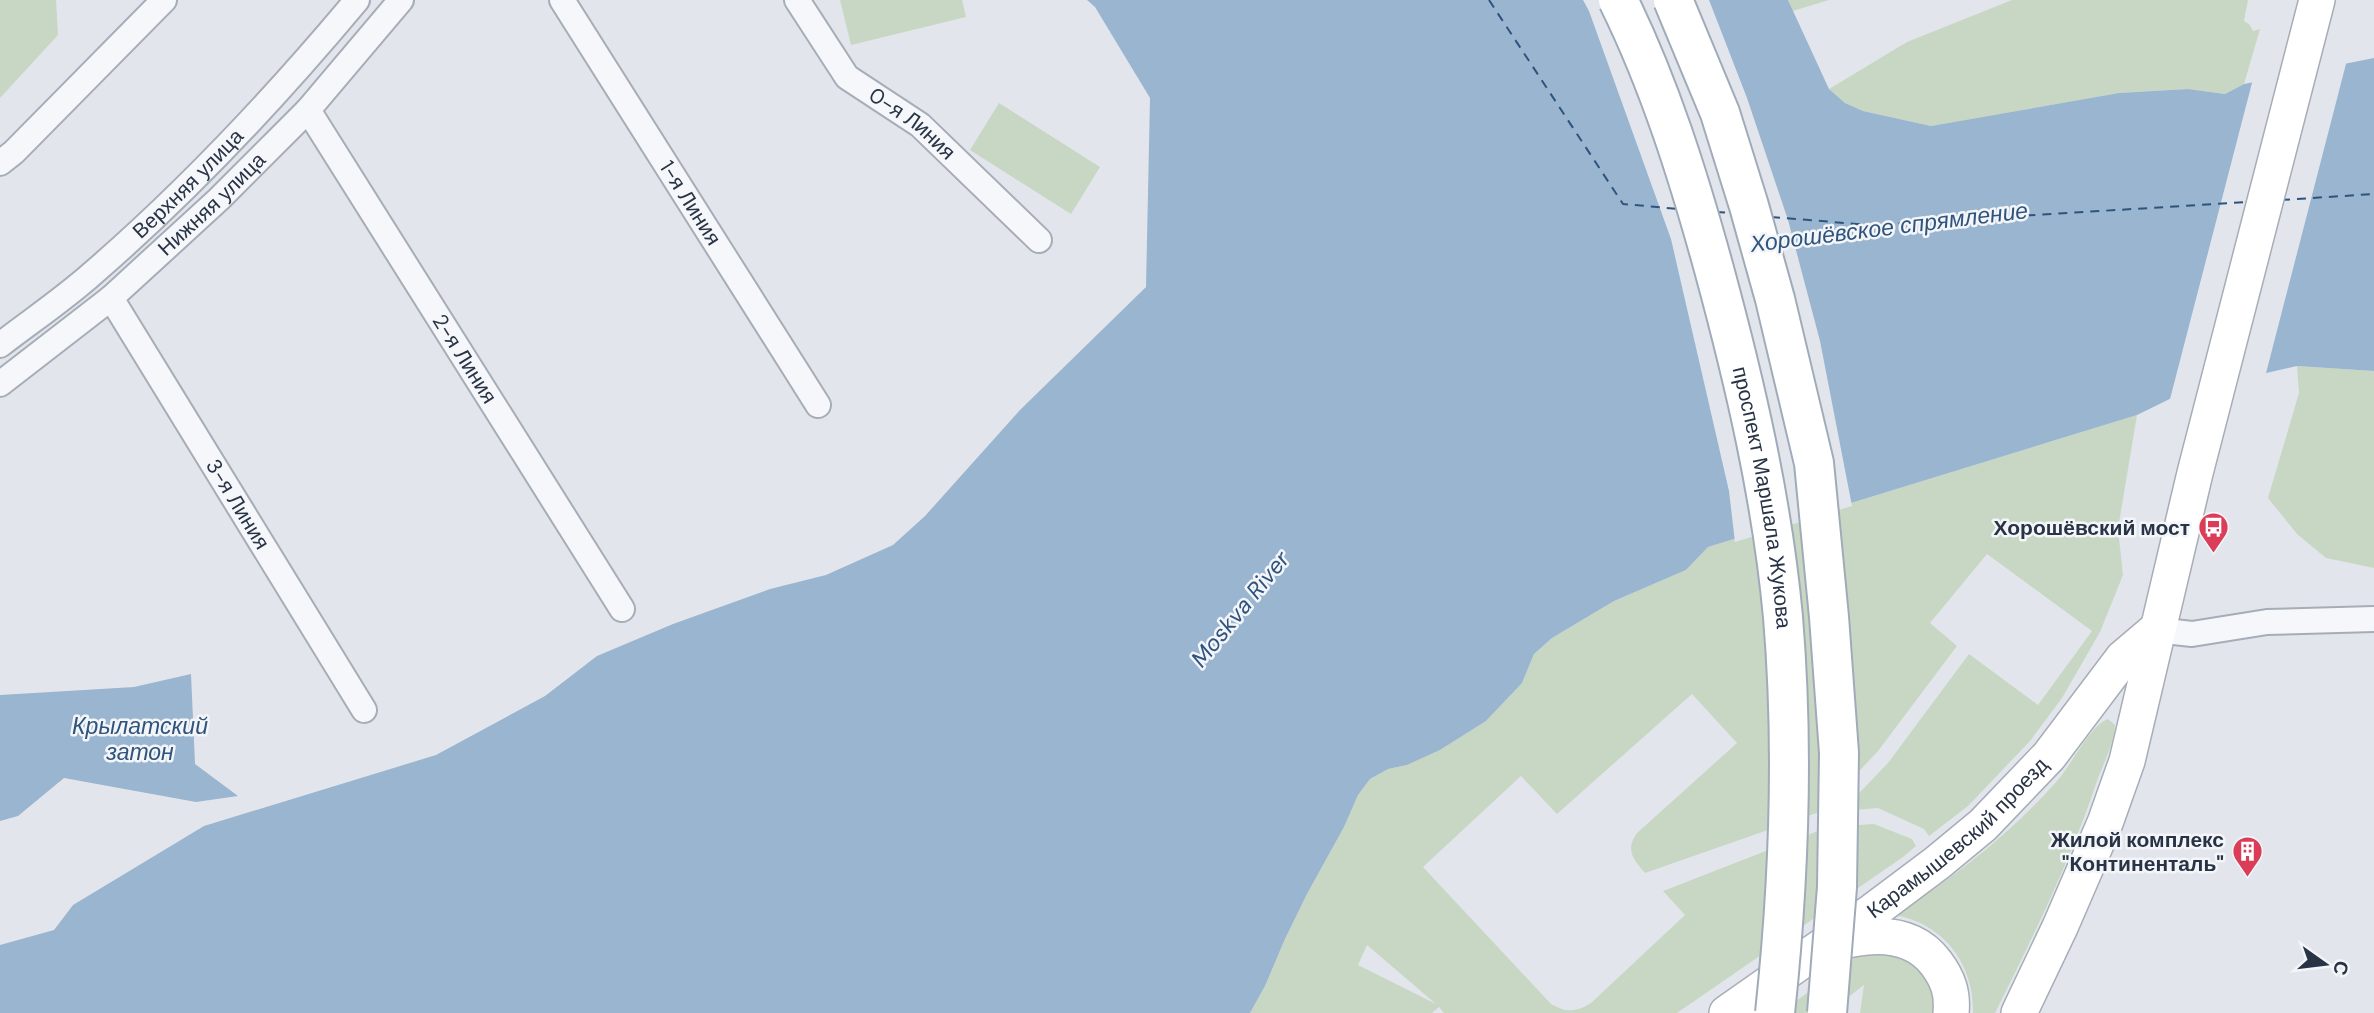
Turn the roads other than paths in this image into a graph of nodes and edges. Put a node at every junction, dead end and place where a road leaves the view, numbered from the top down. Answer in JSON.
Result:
{"nodes":[{"id":1,"x":164,"y":0,"type":"edge"},
{"id":2,"x":357,"y":0,"type":"edge"},
{"id":3,"x":401,"y":0,"type":"edge"},
{"id":4,"x":562,"y":0,"type":"edge"},
{"id":5,"x":797,"y":0,"type":"edge"},
{"id":6,"x":1618,"y":0,"type":"edge"},
{"id":7,"x":1673,"y":0,"type":"edge"},
{"id":8,"x":2317,"y":1,"type":"edge"},
{"id":9,"x":308,"y":110,"type":"junction"},
{"id":10,"x":0,"y":163,"type":"edge"},
{"id":11,"x":1039,"y":240,"type":"dead end"},
{"id":12,"x":111,"y":298,"type":"junction"},
{"id":13,"x":0,"y":345,"type":"edge"},
{"id":14,"x":0,"y":384,"type":"edge"},
{"id":15,"x":818,"y":405,"type":"dead end"},
{"id":16,"x":622,"y":609,"type":"dead end"},
{"id":17,"x":2374,"y":619,"type":"edge"},
{"id":18,"x":2156,"y":630,"type":"junction"},
{"id":19,"x":364,"y":710,"type":"dead end"},
{"id":20,"x":1820,"y":948,"type":"junction"},
{"id":21,"x":1746,"y":1010,"type":"edge"},
{"id":22,"x":1827,"y":1013,"type":"edge"},
{"id":23,"x":1951,"y":1013,"type":"edge"},
{"id":24,"x":2019,"y":1013,"type":"edge"}],
"edges":[{"from":1,"to":10,"type":"street"},
{"from":2,"to":13,"type":"street","name":"Верхняя улица"},
{"from":3,"to":9,"type":"street","name":"Нижняя улица"},
{"from":4,"to":15,"type":"street","name":"1-я Линия"},
{"from":5,"to":11,"type":"street","name":"0-я Линия"},
{"from":6,"to":21,"type":"main road","name":"проспект Маршала Жукова","bridge":true},
{"from":7,"to":22,"type":"main road","bridge":true},
{"from":8,"to":18,"type":"street"},
{"from":9,"to":12,"type":"street","name":"Нижняя улица"},
{"from":9,"to":16,"type":"street","name":"2-я Линия"},
{"from":12,"to":14,"type":"street","name":"Нижняя улица"},
{"from":12,"to":19,"type":"street","name":"3-я Линия"},
{"from":17,"to":18,"type":"street"},
{"from":18,"to":20,"type":"street","name":"Карамышевский проезд"},
{"from":18,"to":24,"type":"street"},
{"from":20,"to":21,"type":"street","name":"Карамышевский проезд"},
{"from":20,"to":23,"type":"street"}]}
